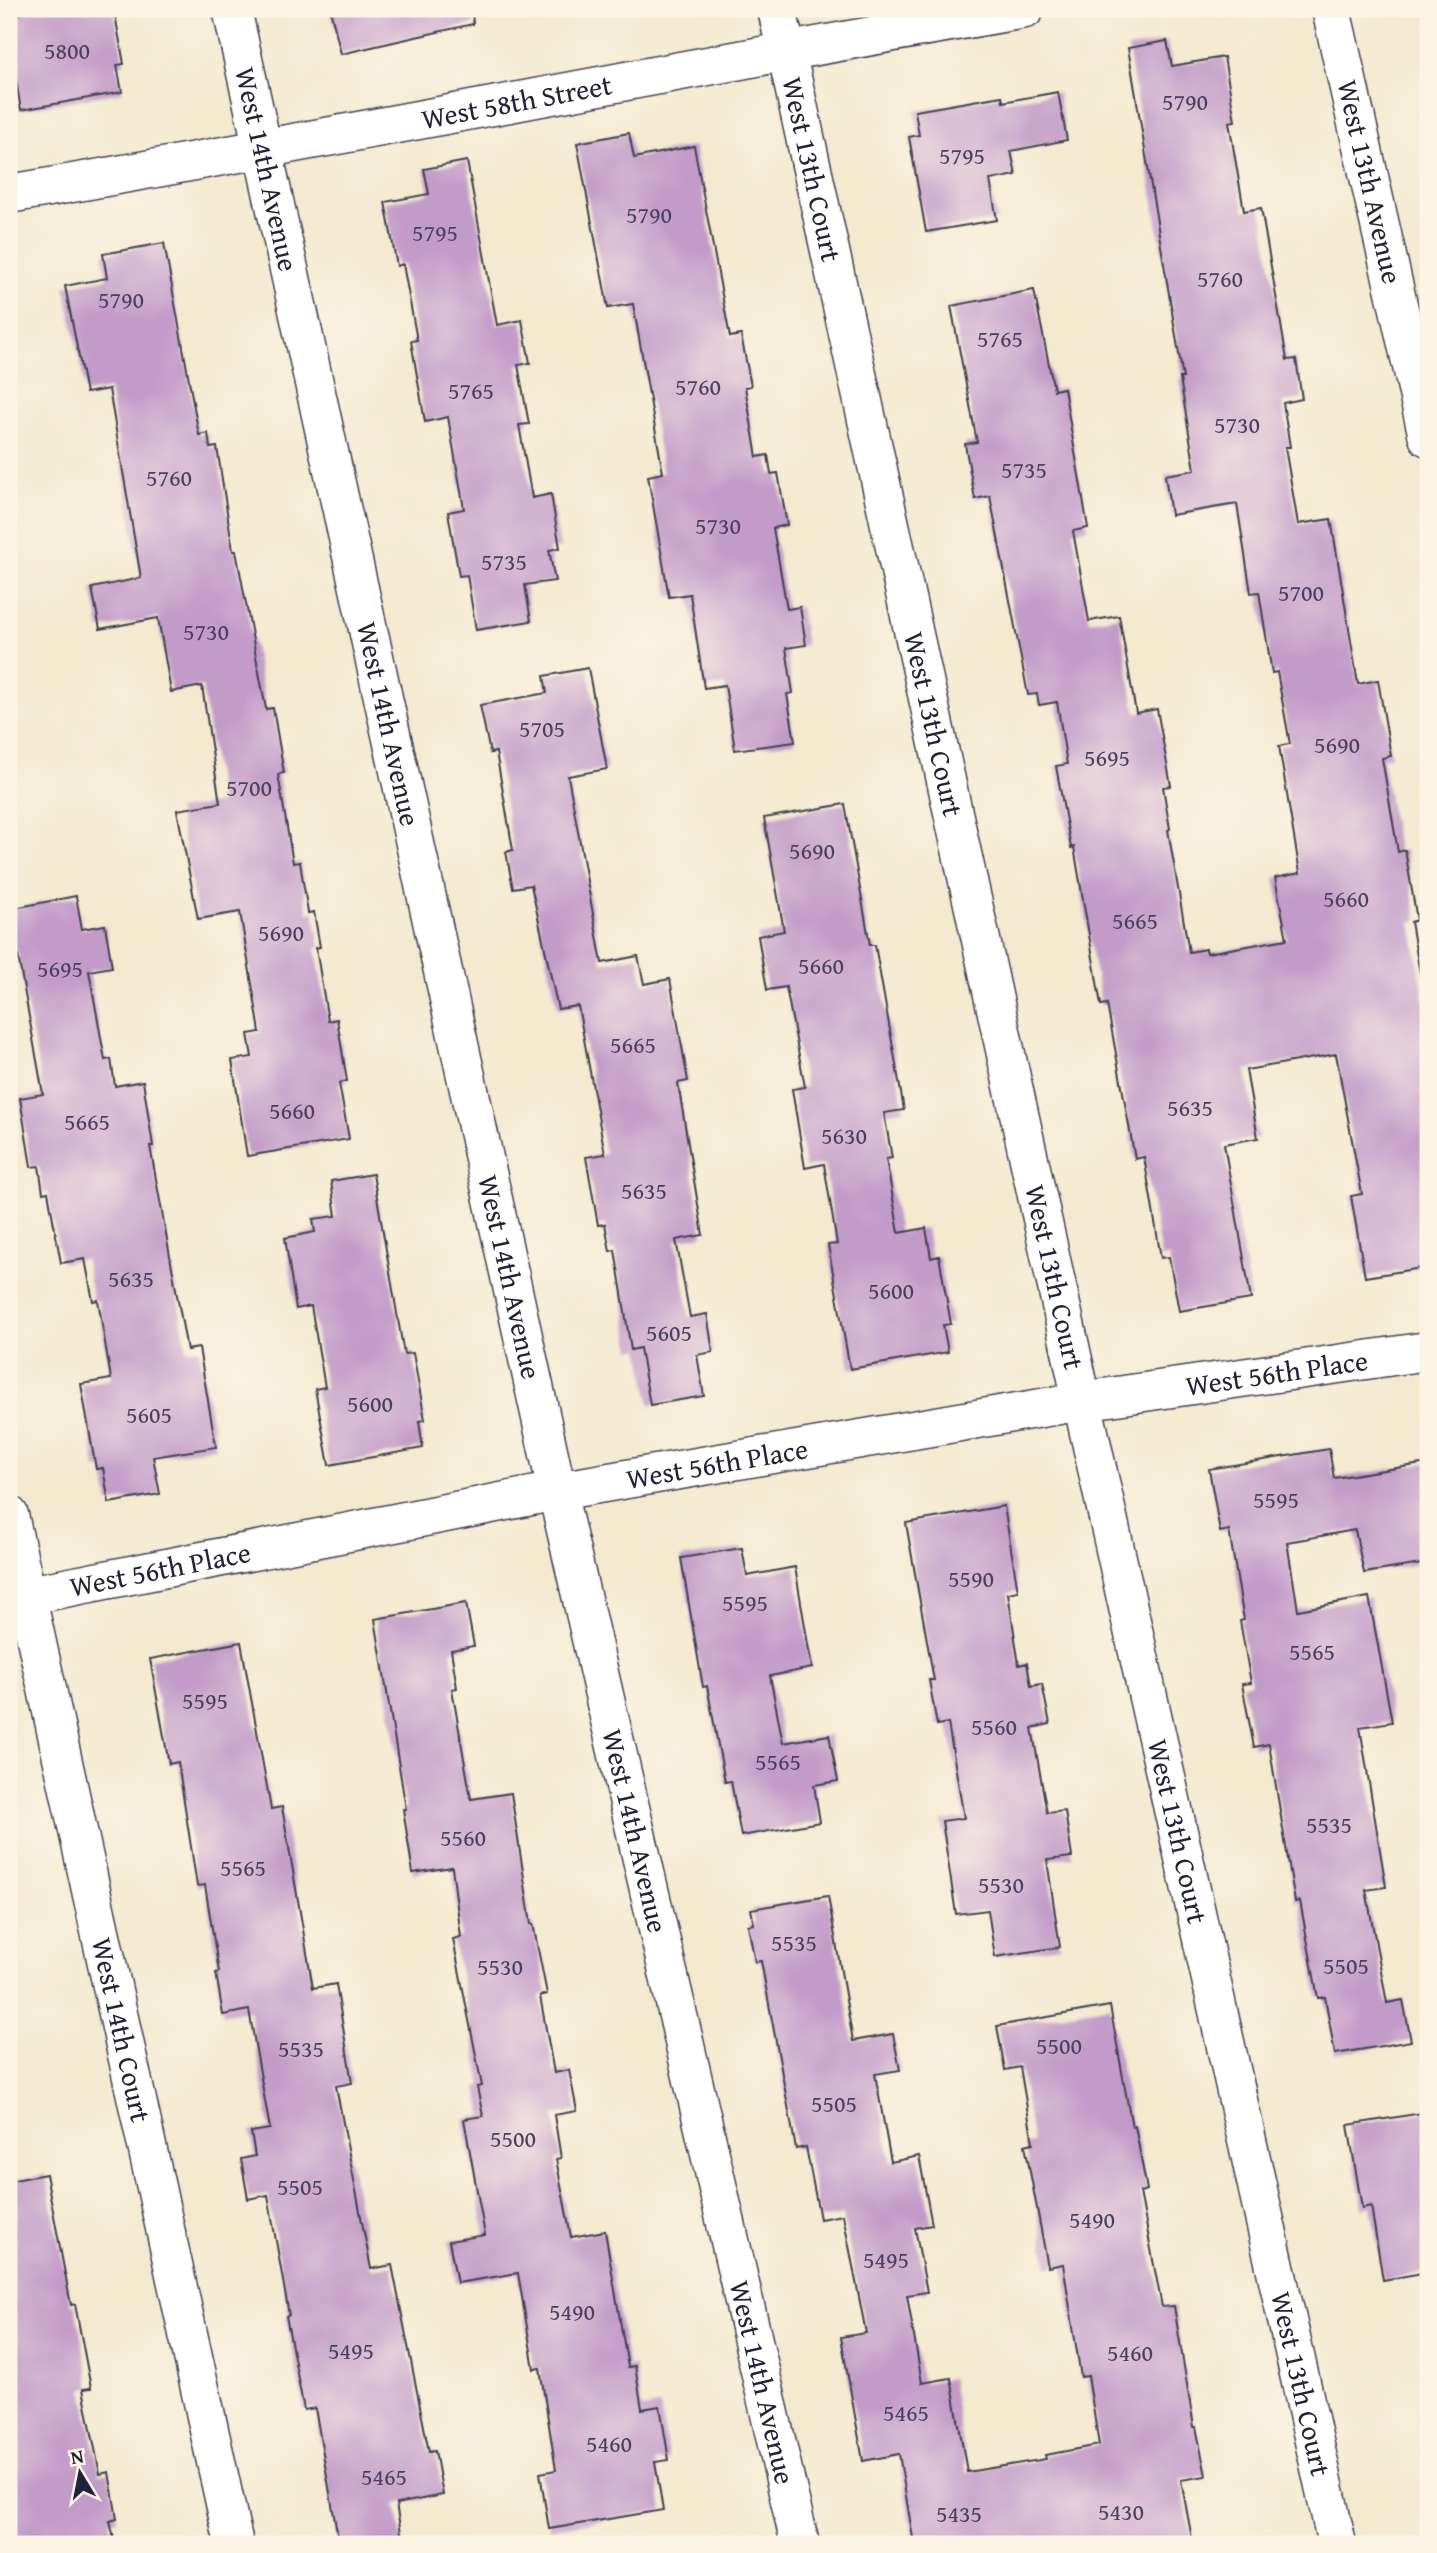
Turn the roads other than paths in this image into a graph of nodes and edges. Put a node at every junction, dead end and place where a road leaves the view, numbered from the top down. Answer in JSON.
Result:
{"nodes":[{"id":1,"x":232,"y":9,"type":"edge"},
{"id":2,"x":777,"y":9,"type":"edge"},
{"id":3,"x":1025,"y":9,"type":"edge"},
{"id":4,"x":1331,"y":9,"type":"edge"},
{"id":5,"x":786,"y":50,"type":"junction"},
{"id":6,"x":264,"y":150,"type":"junction"},
{"id":7,"x":9,"y":194,"type":"edge"},
{"id":8,"x":1428,"y":437,"type":"edge"},
{"id":9,"x":1428,"y":1351,"type":"edge"},
{"id":10,"x":1082,"y":1401,"type":"junction"},
{"id":11,"x":557,"y":1491,"type":"junction"},
{"id":12,"x":9,"y":1515,"type":"edge"},
{"id":13,"x":17,"y":1597,"type":"edge"},
{"id":14,"x":234,"y":2544,"type":"edge"},
{"id":15,"x":800,"y":2544,"type":"edge"},
{"id":16,"x":1337,"y":2544,"type":"edge"}],
"edges":[{"from":1,"to":6,"type":"street","name":"West 14th Avenue"},
{"from":2,"to":5,"type":"street","name":"West 13th Court"},
{"from":3,"to":5,"type":"street","name":"West 58th Street"},
{"from":4,"to":8,"type":"street","name":"West 13th Avenue"},
{"from":5,"to":6,"type":"street","name":"West 58th Street"},
{"from":5,"to":10,"type":"street","name":"West 13th Court"},
{"from":6,"to":7,"type":"street","name":"West 58th Street"},
{"from":6,"to":11,"type":"street","name":"West 14th Avenue"},
{"from":9,"to":10,"type":"street","name":"West 56th Place"},
{"from":10,"to":11,"type":"street","name":"West 56th Place"},
{"from":10,"to":16,"type":"street","name":"West 13th Court"},
{"from":11,"to":13,"type":"street","name":"West 56th Place"},
{"from":11,"to":15,"type":"street","name":"West 14th Avenue"},
{"from":12,"to":13,"type":"street","name":"West 14th Court"},
{"from":13,"to":14,"type":"street","name":"West 14th Court"}]}
